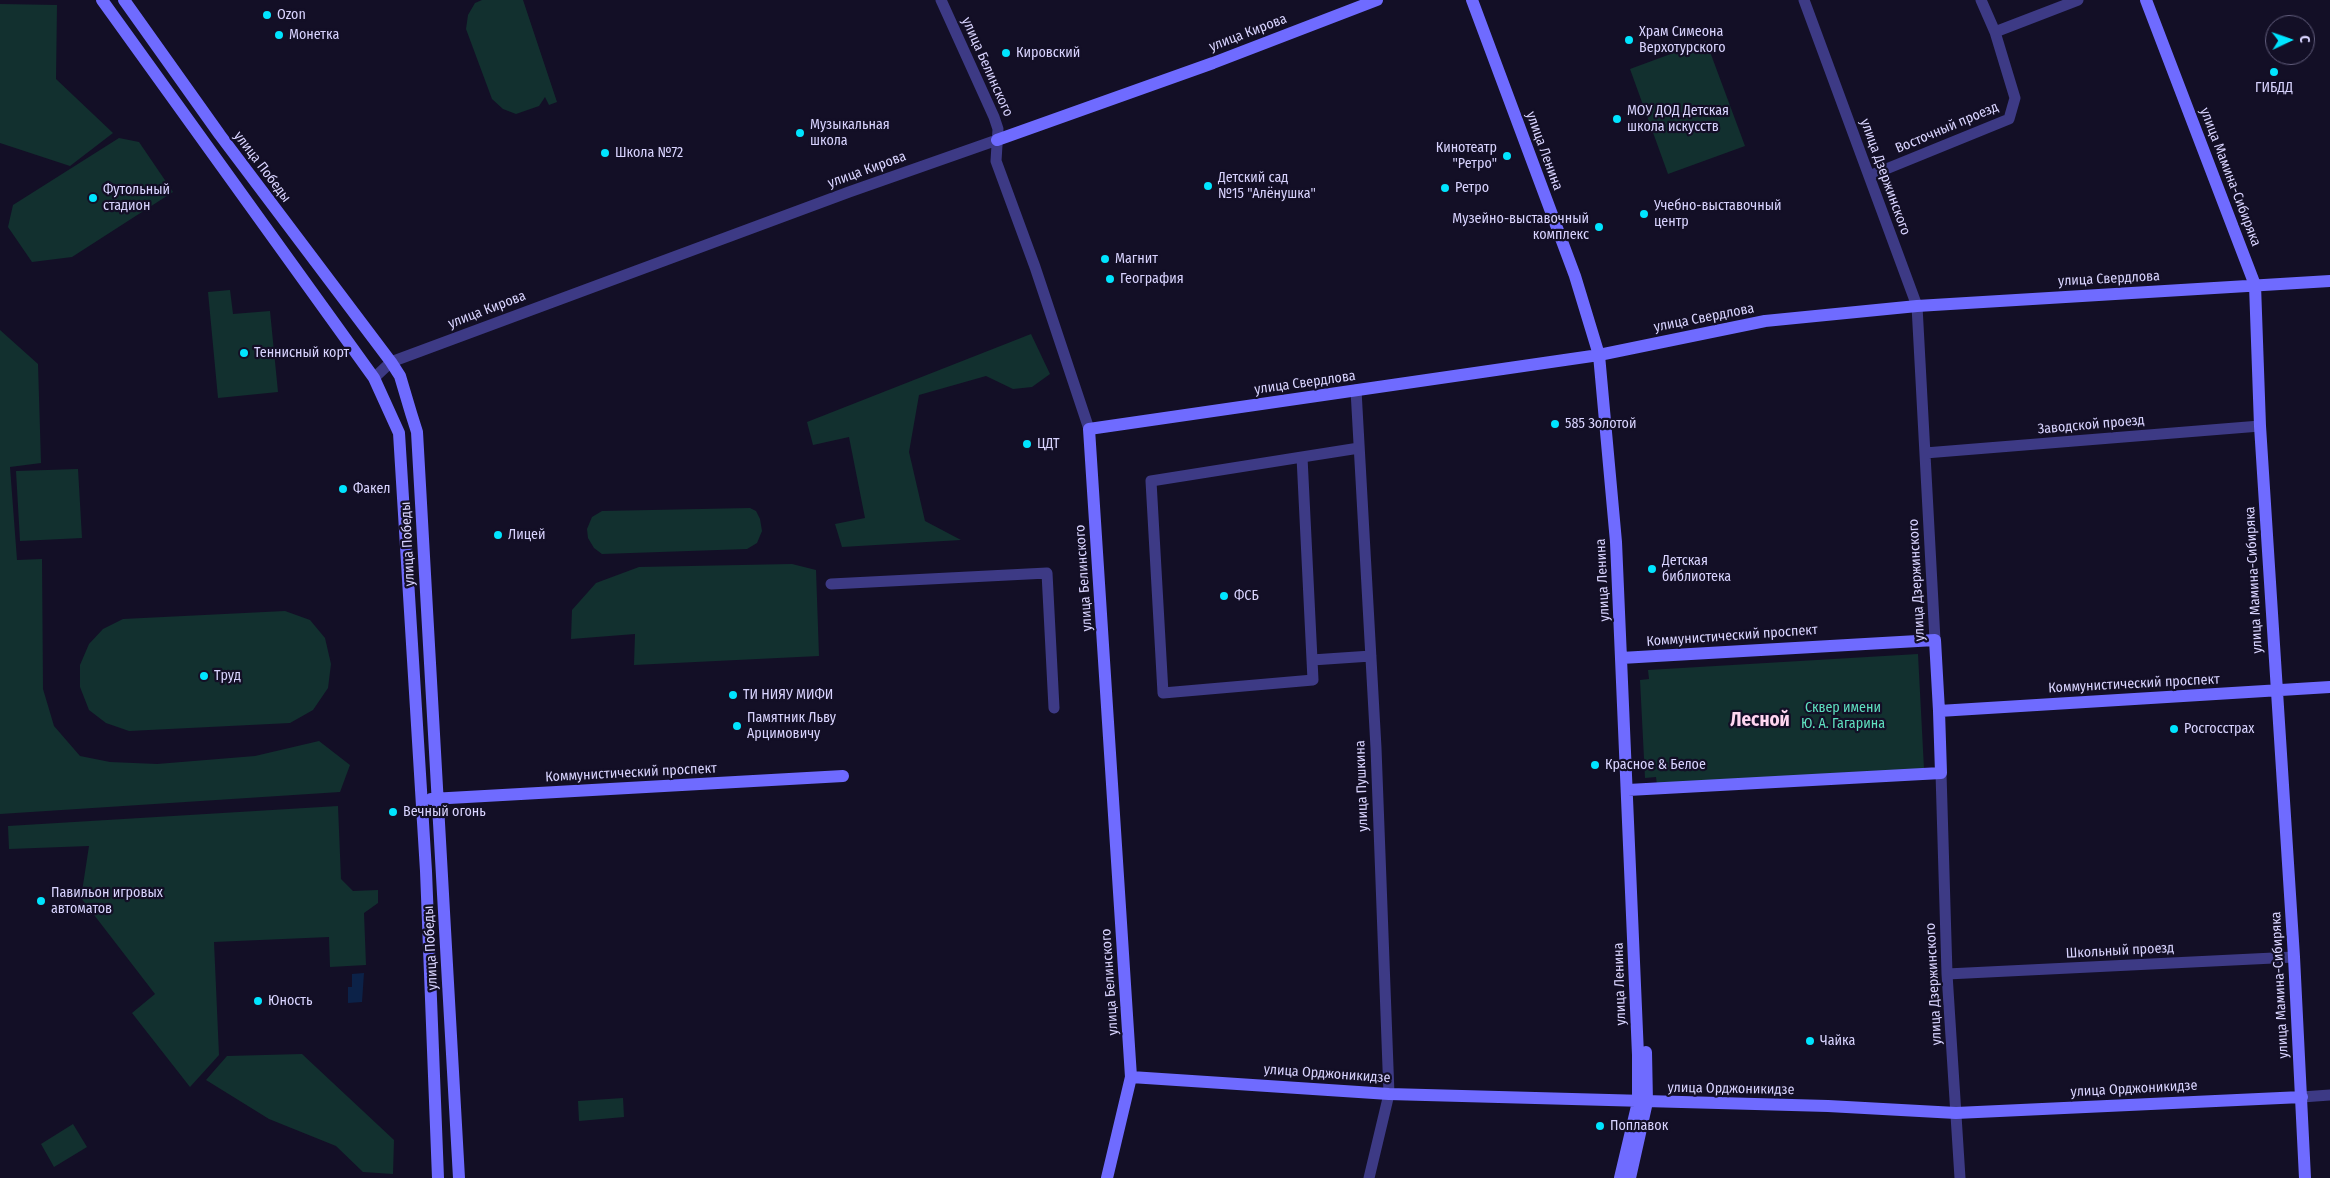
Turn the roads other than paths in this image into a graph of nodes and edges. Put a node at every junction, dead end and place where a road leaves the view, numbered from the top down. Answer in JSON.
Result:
{"nodes":[{"id":1,"x":102,"y":0,"type":"edge"},
{"id":2,"x":124,"y":0,"type":"edge"},
{"id":3,"x":1377,"y":0,"type":"edge"},
{"id":4,"x":1472,"y":0,"type":"edge"},
{"id":5,"x":1479,"y":0,"type":"edge"},
{"id":6,"x":1805,"y":0,"type":"edge"},
{"id":7,"x":1981,"y":0,"type":"edge"},
{"id":8,"x":2078,"y":0,"type":"edge"},
{"id":9,"x":2146,"y":0,"type":"edge"},
{"id":10,"x":943,"y":5,"type":"edge"},
{"id":11,"x":1995,"y":32,"type":"junction"},
{"id":12,"x":997,"y":140,"type":"junction"},
{"id":13,"x":1869,"y":176,"type":"junction"},
{"id":14,"x":2330,"y":281,"type":"edge"},
{"id":15,"x":2255,"y":285,"type":"junction"},
{"id":16,"x":1917,"y":306,"type":"junction"},
{"id":17,"x":1601,"y":354,"type":"junction"},
{"id":18,"x":391,"y":362,"type":"junction"},
{"id":19,"x":374,"y":378,"type":"junction"},
{"id":20,"x":1356,"y":390,"type":"junction"},
{"id":21,"x":2260,"y":426,"type":"junction"},
{"id":22,"x":1089,"y":429,"type":"junction"},
{"id":23,"x":1360,"y":448,"type":"junction"},
{"id":24,"x":1925,"y":453,"type":"junction"},
{"id":25,"x":1302,"y":457,"type":"junction"},
{"id":26,"x":831,"y":584,"type":"dead end"},
{"id":27,"x":1935,"y":640,"type":"junction"},
{"id":28,"x":1371,"y":656,"type":"junction"},
{"id":29,"x":1625,"y":657,"type":"junction"},
{"id":30,"x":1312,"y":660,"type":"junction"},
{"id":31,"x":2330,"y":687,"type":"edge"},
{"id":32,"x":2276,"y":691,"type":"junction"},
{"id":33,"x":1054,"y":708,"type":"dead end"},
{"id":34,"x":1939,"y":711,"type":"junction"},
{"id":35,"x":1941,"y":773,"type":"junction"},
{"id":36,"x":843,"y":776,"type":"dead end"},
{"id":37,"x":1631,"y":790,"type":"junction"},
{"id":38,"x":438,"y":799,"type":"junction"},
{"id":39,"x":422,"y":800,"type":"junction"},
{"id":40,"x":2294,"y":957,"type":"junction"},
{"id":41,"x":1947,"y":974,"type":"junction"},
{"id":42,"x":1131,"y":1077,"type":"junction"},
{"id":43,"x":1389,"y":1094,"type":"junction"},
{"id":44,"x":2330,"y":1095,"type":"edge"},
{"id":45,"x":2302,"y":1097,"type":"junction"},
{"id":46,"x":1642,"y":1102,"type":"junction"},
{"id":47,"x":1956,"y":1112,"type":"junction"},
{"id":48,"x":438,"y":1178,"type":"edge"},
{"id":49,"x":459,"y":1178,"type":"edge"},
{"id":50,"x":1107,"y":1178,"type":"edge"},
{"id":51,"x":1369,"y":1178,"type":"edge"},
{"id":52,"x":1620,"y":1178,"type":"edge"},
{"id":53,"x":1630,"y":1178,"type":"edge"},
{"id":54,"x":1960,"y":1178,"type":"edge"},
{"id":55,"x":2305,"y":1178,"type":"edge"}],
"edges":[{"from":1,"to":19,"type":"street","name":"улица Победы"},
{"from":2,"to":18,"type":"street","name":"улица Победы"},
{"from":3,"to":12,"type":"street","name":"улица Кирова"},
{"from":4,"to":17,"type":"street","name":"улица Ленина"},
{"from":5,"to":17,"type":"street"},
{"from":6,"to":13,"type":"street","name":"улица Дзержинского"},
{"from":7,"to":11,"type":"street"},
{"from":8,"to":11,"type":"street"},
{"from":9,"to":15,"type":"street","name":"улица Мамина-Сибиряка"},
{"from":10,"to":12,"type":"street","name":"улица Белинского"},
{"from":11,"to":13,"type":"street","name":"Восточный проезд"},
{"from":12,"to":18,"type":"street","name":"улица Кирова"},
{"from":12,"to":22,"type":"street","name":"улица Белинского"},
{"from":13,"to":16,"type":"street","name":"улица Дзержинского"},
{"from":14,"to":15,"type":"street","name":"улица Свердлова"},
{"from":15,"to":16,"type":"street","name":"улица Свердлова"},
{"from":15,"to":21,"type":"street","name":"улица Мамина-Сибиряка"},
{"from":16,"to":17,"type":"street","name":"улица Свердлова"},
{"from":16,"to":24,"type":"street","name":"улица Дзержинского"},
{"from":17,"to":20,"type":"street","name":"улица Свердлова"},
{"from":17,"to":29,"type":"street","name":"улица Ленина"},
{"from":18,"to":19,"type":"street","name":"улица Кирова"},
{"from":18,"to":38,"type":"street","name":"улица Победы"},
{"from":19,"to":39,"type":"street","name":"улица Победы"},
{"from":20,"to":22,"type":"street","name":"улица Свердлова"},
{"from":20,"to":23,"type":"street","name":"улица Пушкина"},
{"from":21,"to":24,"type":"street","name":"Заводской проезд"},
{"from":21,"to":32,"type":"street","name":"улица Мамина-Сибиряка"},
{"from":22,"to":42,"type":"street","name":"улица Белинского"},
{"from":23,"to":25,"type":"street"},
{"from":23,"to":28,"type":"street","name":"улица Пушкина"},
{"from":24,"to":27,"type":"street","name":"улица Дзержинского"},
{"from":25,"to":30,"type":"street"},
{"from":25,"to":30,"type":"street"},
{"from":26,"to":33,"type":"street"},
{"from":27,"to":29,"type":"street","name":"Коммунистический проспект"},
{"from":27,"to":34,"type":"street","name":"улица Дзержинского"},
{"from":28,"to":30,"type":"street"},
{"from":28,"to":43,"type":"street","name":"улица Пушкина"},
{"from":29,"to":37,"type":"street","name":"улица Ленина"},
{"from":31,"to":32,"type":"street","name":"Коммунистический проспект"},
{"from":32,"to":34,"type":"street","name":"Коммунистический проспект"},
{"from":32,"to":40,"type":"street","name":"улица Мамина-Сибиряка"},
{"from":34,"to":35,"type":"street","name":"улица Дзержинского"},
{"from":35,"to":37,"type":"street"},
{"from":35,"to":41,"type":"street","name":"улица Дзержинского"},
{"from":36,"to":38,"type":"street","name":"Коммунистический проспект"},
{"from":37,"to":46,"type":"street","name":"улица Ленина"},
{"from":38,"to":39,"type":"street","name":"Коммунистический проспект"},
{"from":38,"to":49,"type":"street","name":"улица Победы"},
{"from":39,"to":48,"type":"street","name":"улица Победы"},
{"from":40,"to":41,"type":"street","name":"Школьный проезд"},
{"from":40,"to":45,"type":"street","name":"улица Мамина-Сибиряка"},
{"from":41,"to":47,"type":"street","name":"улица Дзержинского"},
{"from":42,"to":43,"type":"street","name":"улица Орджоникидзе"},
{"from":42,"to":50,"type":"street","name":"улица Белинского"},
{"from":43,"to":46,"type":"street","name":"улица Орджоникидзе"},
{"from":43,"to":51,"type":"street","name":"улица Пушкина"},
{"from":44,"to":45,"type":"street","name":"улица Орджоникидзе"},
{"from":45,"to":47,"type":"street","name":"улица Орджоникидзе"},
{"from":45,"to":55,"type":"street","name":"улица Мамина-Сибиряка"},
{"from":46,"to":47,"type":"street","name":"улица Орджоникидзе"},
{"from":46,"to":52,"type":"street","name":"улица Ленина"},
{"from":46,"to":53,"type":"street"},
{"from":47,"to":54,"type":"street","name":"улица Дзержинского"}]}
